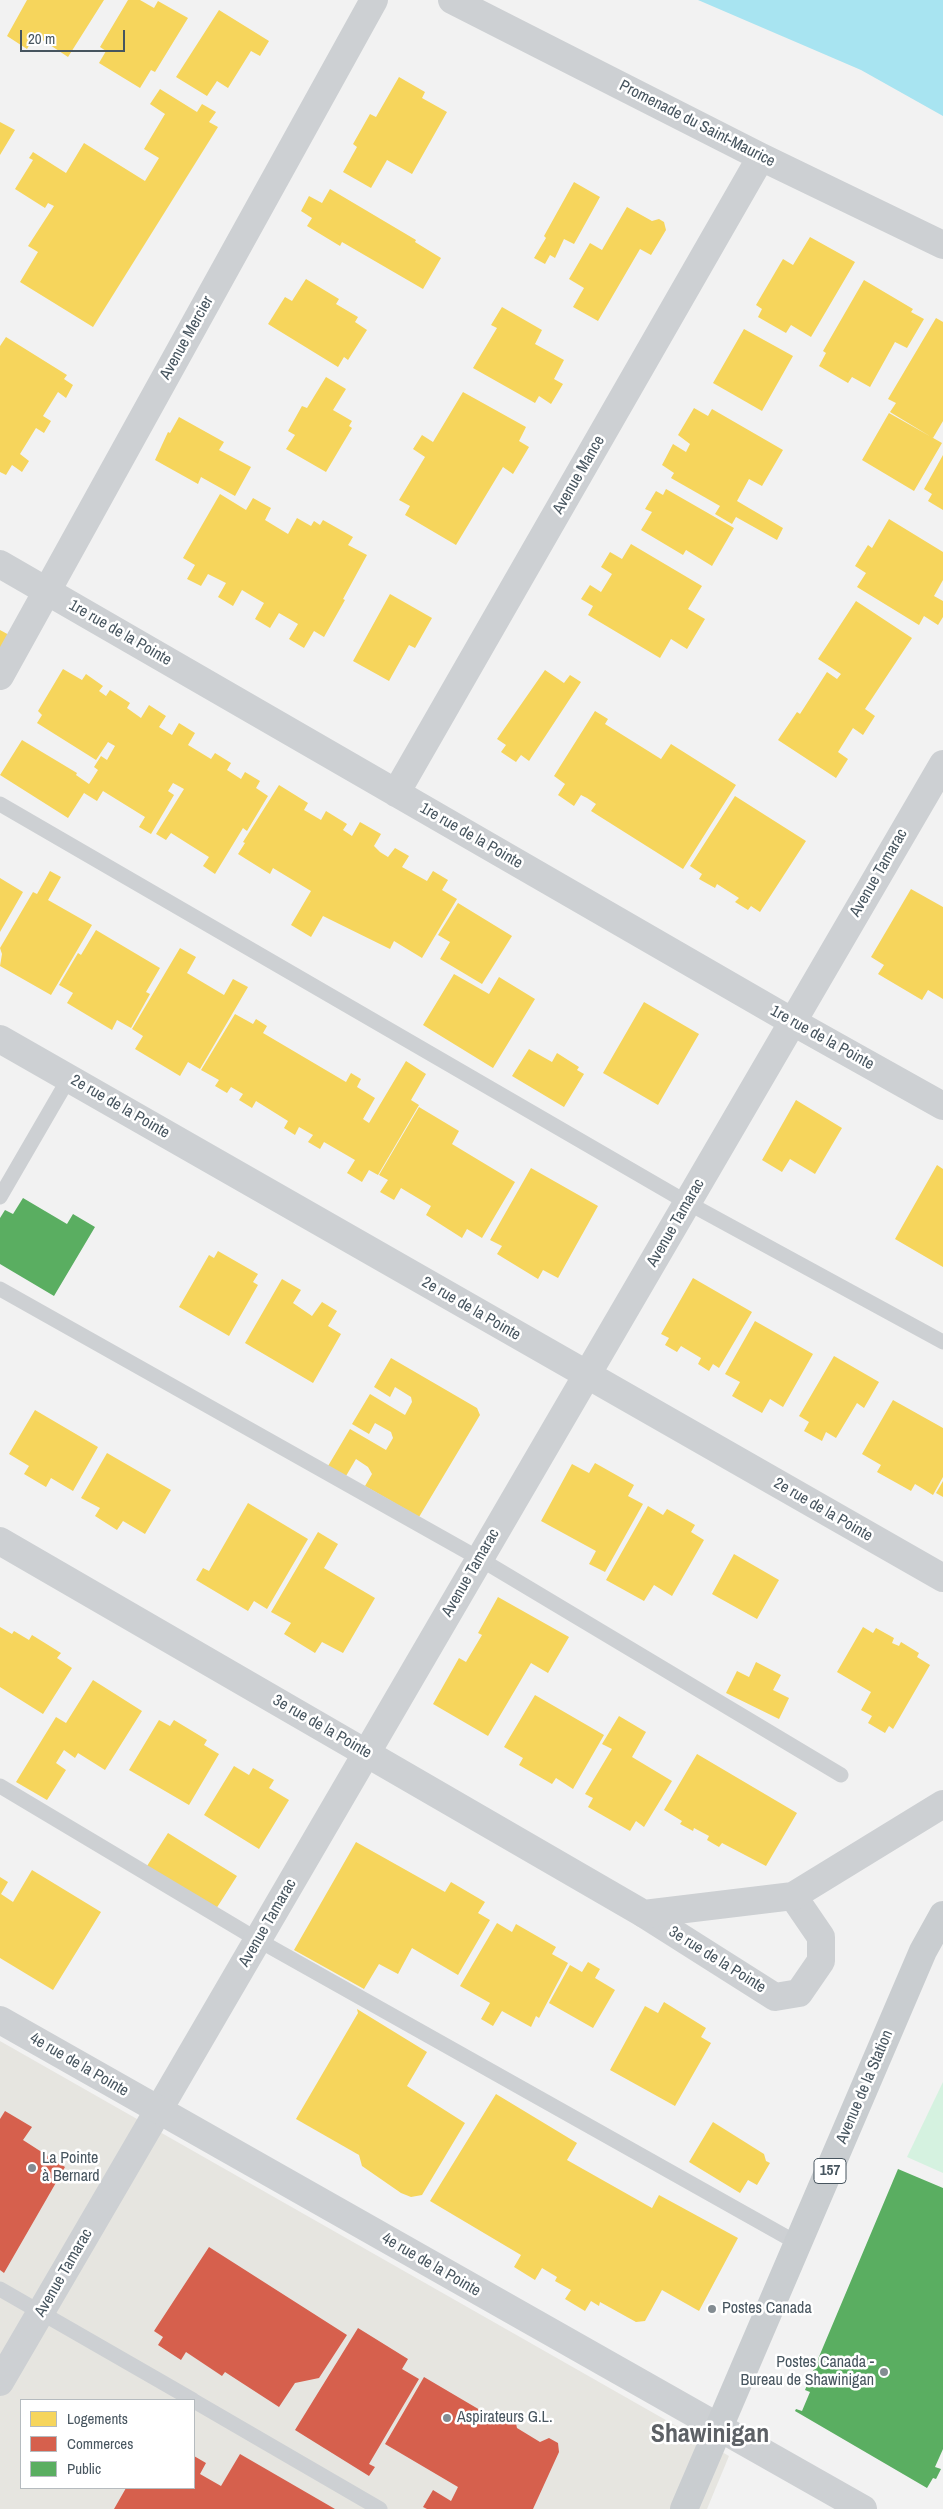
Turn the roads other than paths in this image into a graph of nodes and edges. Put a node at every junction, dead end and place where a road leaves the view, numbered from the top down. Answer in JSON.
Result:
{"nodes":[{"id":1,"x":374,"y":0,"type":"edge"},
{"id":2,"x":452,"y":0,"type":"edge"},
{"id":3,"x":761,"y":157,"type":"junction"},
{"id":4,"x":943,"y":245,"type":"edge"},
{"id":5,"x":0,"y":564,"type":"edge"},
{"id":6,"x":47,"y":591,"type":"junction"},
{"id":7,"x":0,"y":676,"type":"edge"},
{"id":8,"x":943,"y":764,"type":"edge"},
{"id":9,"x":396,"y":793,"type":"junction"},
{"id":10,"x":0,"y":804,"type":"edge"},
{"id":11,"x":793,"y":1022,"type":"junction"},
{"id":12,"x":0,"y":1039,"type":"edge"},
{"id":13,"x":69,"y":1078,"type":"junction"},
{"id":14,"x":943,"y":1106,"type":"edge"},
{"id":15,"x":0,"y":1197,"type":"edge"},
{"id":16,"x":688,"y":1203,"type":"junction"},
{"id":17,"x":0,"y":1289,"type":"edge"},
{"id":18,"x":943,"y":1342,"type":"edge"},
{"id":19,"x":587,"y":1375,"type":"junction"},
{"id":20,"x":0,"y":1541,"type":"edge"},
{"id":21,"x":480,"y":1559,"type":"junction"},
{"id":22,"x":943,"y":1578,"type":"edge"},
{"id":23,"x":367,"y":1753,"type":"junction"},
{"id":24,"x":841,"y":1775,"type":"dead end"},
{"id":25,"x":0,"y":1786,"type":"edge"},
{"id":26,"x":943,"y":1804,"type":"edge"},
{"id":27,"x":793,"y":1896,"type":"junction"},
{"id":28,"x":644,"y":1914,"type":"junction"},
{"id":29,"x":943,"y":1915,"type":"edge"},
{"id":30,"x":258,"y":1940,"type":"junction"},
{"id":31,"x":0,"y":2020,"type":"edge"},
{"id":32,"x":159,"y":2110,"type":"junction"},
{"id":33,"x":799,"y":2244,"type":"junction"},
{"id":34,"x":0,"y":2288,"type":"edge"},
{"id":35,"x":41,"y":2312,"type":"junction"},
{"id":36,"x":0,"y":2382,"type":"edge"},
{"id":37,"x":190,"y":2399,"type":"edge"},
{"id":38,"x":195,"y":2402,"type":"edge"},
{"id":39,"x":718,"y":2428,"type":"junction"},
{"id":40,"x":380,"y":2509,"type":"edge"},
{"id":41,"x":684,"y":2509,"type":"edge"},
{"id":42,"x":863,"y":2509,"type":"edge"}],
"edges":[{"from":1,"to":6,"type":"street","name":"Avenue Mercier"},
{"from":2,"to":3,"type":"street","name":"Promenade du Saint-Maurice"},
{"from":3,"to":4,"type":"street","name":"Promenade du Saint-Maurice"},
{"from":3,"to":9,"type":"street","name":"Avenue Mance"},
{"from":5,"to":6,"type":"street","name":"1re rue de la Pointe"},
{"from":6,"to":7,"type":"street","name":"Avenue Mercier"},
{"from":6,"to":9,"type":"street","name":"1re rue de la Pointe"},
{"from":8,"to":11,"type":"street","name":"Avenue Tamarac"},
{"from":9,"to":11,"type":"street","name":"1re rue de la Pointe"},
{"from":10,"to":16,"type":"lane"},
{"from":11,"to":14,"type":"street","name":"1re rue de la Pointe"},
{"from":11,"to":16,"type":"street","name":"Avenue Tamarac"},
{"from":12,"to":13,"type":"street","name":"2e rue de la Pointe"},
{"from":13,"to":15,"type":"lane"},
{"from":13,"to":19,"type":"street","name":"2e rue de la Pointe"},
{"from":16,"to":18,"type":"lane"},
{"from":16,"to":19,"type":"street","name":"Avenue Tamarac"},
{"from":17,"to":21,"type":"lane"},
{"from":19,"to":21,"type":"street","name":"Avenue Tamarac"},
{"from":19,"to":22,"type":"street","name":"2e rue de la Pointe"},
{"from":20,"to":23,"type":"street","name":"3e rue de la Pointe"},
{"from":21,"to":23,"type":"street","name":"Avenue Tamarac"},
{"from":21,"to":24,"type":"lane"},
{"from":23,"to":28,"type":"street","name":"3e rue de la Pointe"},
{"from":23,"to":30,"type":"street","name":"Avenue Tamarac"},
{"from":25,"to":30,"type":"lane"},
{"from":26,"to":27,"type":"street","name":"3e rue de la Pointe"},
{"from":27,"to":28,"type":"street","name":"3e rue de la Pointe"},
{"from":27,"to":28,"type":"street","name":"3e rue de la Pointe"},
{"from":29,"to":33,"type":"main road","name":"Avenue de la Station","number":"157"},
{"from":30,"to":32,"type":"street","name":"Avenue Tamarac"},
{"from":30,"to":33,"type":"lane"},
{"from":31,"to":32,"type":"street","name":"4e rue de la Pointe"},
{"from":32,"to":35,"type":"street","name":"Avenue Tamarac"},
{"from":32,"to":39,"type":"street","name":"4e rue de la Pointe"},
{"from":33,"to":39,"type":"main road","name":"Avenue de la Station","number":"157"},
{"from":34,"to":35,"type":"lane"},
{"from":35,"to":36,"type":"street","name":"Avenue Tamarac"},
{"from":35,"to":37,"type":"lane"},
{"from":38,"to":40,"type":"lane"},
{"from":39,"to":41,"type":"main road","name":"Avenue de la Station","number":"157"},
{"from":39,"to":42,"type":"street","name":"4e rue de la Pointe"}]}
